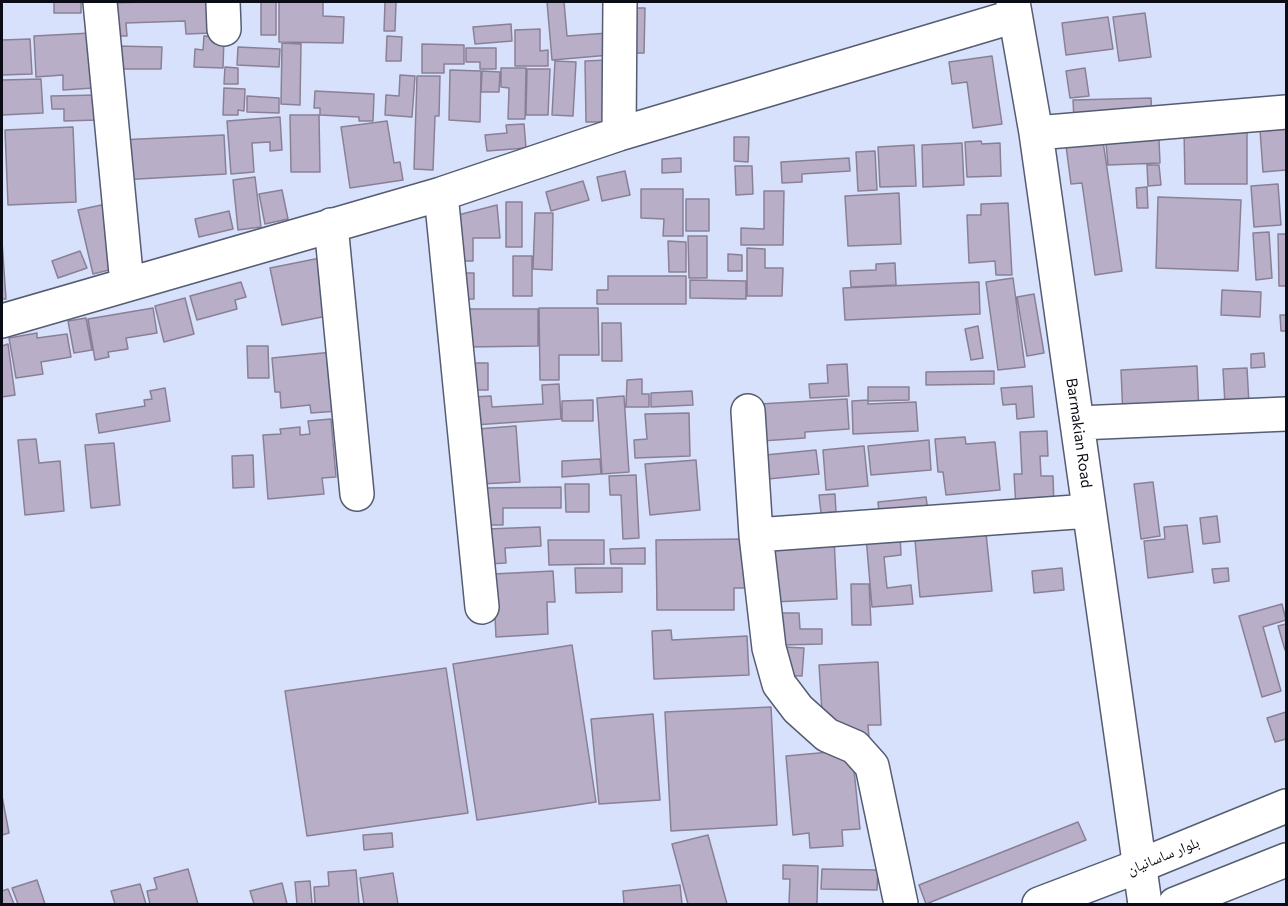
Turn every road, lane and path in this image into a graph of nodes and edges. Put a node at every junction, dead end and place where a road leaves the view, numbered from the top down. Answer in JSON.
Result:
{"nodes":[{"id":1,"x":100,"y":2,"type":"edge"},
{"id":2,"x":620,"y":2,"type":"edge"},
{"id":3,"x":1014,"y":9,"type":"edge"},
{"id":4,"x":1287,"y":112,"type":"edge"},
{"id":5,"x":1036,"y":132,"type":"junction"},
{"id":6,"x":619,"y":134,"type":"junction"},
{"id":7,"x":441,"y":194,"type":"junction"},
{"id":8,"x":331,"y":225,"type":"junction"},
{"id":9,"x":127,"y":284,"type":"junction"},
{"id":10,"x":2,"y":321,"type":"edge"},
{"id":11,"x":748,"y":411,"type":"dead end"},
{"id":12,"x":1287,"y":414,"type":"edge"},
{"id":13,"x":1079,"y":423,"type":"junction"},
{"id":14,"x":357,"y":494,"type":"dead end"},
{"id":15,"x":1089,"y":511,"type":"junction"},
{"id":16,"x":756,"y":535,"type":"junction"},
{"id":17,"x":482,"y":607,"type":"dead end"},
{"id":18,"x":1287,"y":806,"type":"edge"},
{"id":19,"x":1287,"y":860,"type":"edge"},
{"id":20,"x":1139,"y":866,"type":"junction"},
{"id":21,"x":901,"y":904,"type":"edge"},
{"id":22,"x":1039,"y":904,"type":"edge"},
{"id":23,"x":1145,"y":904,"type":"edge"},
{"id":24,"x":1175,"y":904,"type":"edge"}],
"edges":[{"from":1,"to":9,"type":"main road"},
{"from":2,"to":6,"type":"main road"},
{"from":3,"to":5,"type":"main road","name":"Barmakian Road"},
{"from":3,"to":6,"type":"main road"},
{"from":4,"to":5,"type":"main road"},
{"from":5,"to":13,"type":"main road","name":"Barmakian Road"},
{"from":6,"to":7,"type":"main road"},
{"from":7,"to":8,"type":"main road"},
{"from":7,"to":17,"type":"main road"},
{"from":8,"to":9,"type":"main road"},
{"from":8,"to":14,"type":"main road"},
{"from":9,"to":10,"type":"main road"},
{"from":11,"to":16,"type":"main road"},
{"from":12,"to":13,"type":"main road"},
{"from":13,"to":15,"type":"main road","name":"Barmakian Road"},
{"from":15,"to":16,"type":"main road"},
{"from":15,"to":20,"type":"main road","name":"Barmakian Road"},
{"from":16,"to":21,"type":"main road"},
{"from":18,"to":20,"type":"main road","name":"بلوار ساسانیان"},
{"from":19,"to":24,"type":"main road"},
{"from":20,"to":22,"type":"main road","name":"بلوار ساسانیان"},
{"from":20,"to":23,"type":"main road","name":"Barmakian Road"}]}
